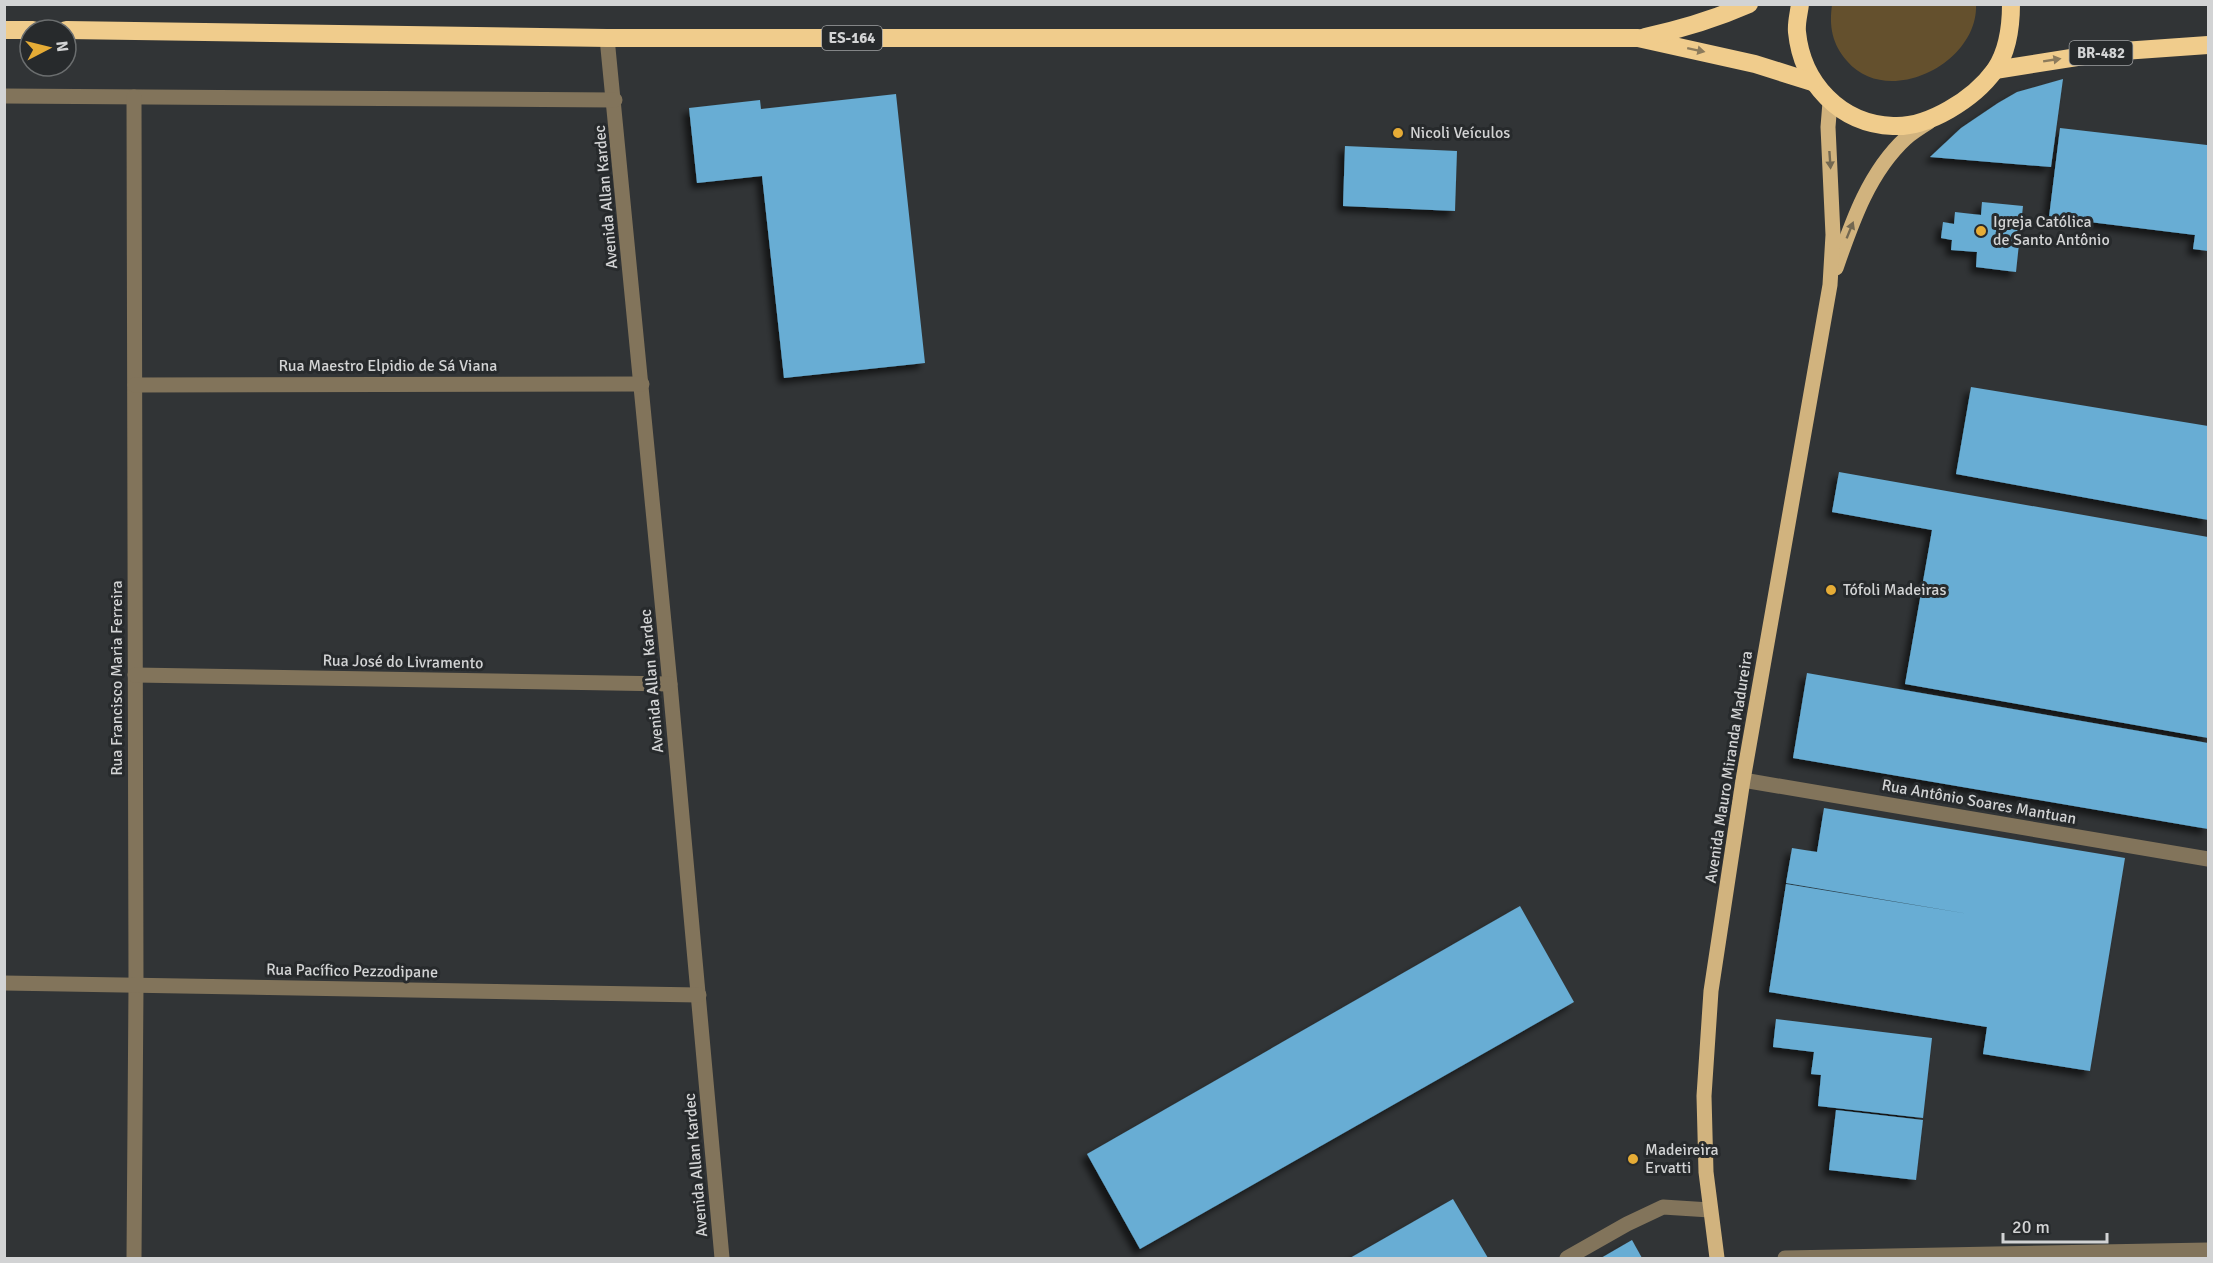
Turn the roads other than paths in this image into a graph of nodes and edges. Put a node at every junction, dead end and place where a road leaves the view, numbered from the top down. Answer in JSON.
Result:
{"nodes":[{"id":1,"x":1749,"y":4,"type":"edge"},
{"id":2,"x":1800,"y":4,"type":"edge"},
{"id":3,"x":2011,"y":4,"type":"edge"},
{"id":4,"x":78,"y":30,"type":"edge"},
{"id":5,"x":608,"y":38,"type":"junction"},
{"id":6,"x":1638,"y":38,"type":"junction"},
{"id":7,"x":2208,"y":45,"type":"edge"},
{"id":8,"x":1995,"y":70,"type":"junction"},
{"id":9,"x":1812,"y":82,"type":"junction"},
{"id":10,"x":4,"y":96,"type":"edge"},
{"id":11,"x":134,"y":97,"type":"junction"},
{"id":12,"x":615,"y":100,"type":"junction"},
{"id":13,"x":1830,"y":102,"type":"junction"},
{"id":14,"x":1937,"y":116,"type":"junction"},
{"id":15,"x":1830,"y":285,"type":"junction"},
{"id":16,"x":642,"y":384,"type":"junction"},
{"id":17,"x":135,"y":385,"type":"junction"},
{"id":18,"x":135,"y":675,"type":"junction"},
{"id":19,"x":670,"y":684,"type":"junction"},
{"id":20,"x":1743,"y":780,"type":"junction"},
{"id":21,"x":2208,"y":859,"type":"edge"},
{"id":22,"x":4,"y":984,"type":"edge"},
{"id":23,"x":136,"y":986,"type":"junction"},
{"id":24,"x":699,"y":995,"type":"junction"},
{"id":25,"x":1710,"y":1210,"type":"junction"},
{"id":26,"x":2208,"y":1250,"type":"edge"},
{"id":27,"x":134,"y":1258,"type":"edge"},
{"id":28,"x":722,"y":1258,"type":"edge"},
{"id":29,"x":1567,"y":1258,"type":"edge"},
{"id":30,"x":1717,"y":1258,"type":"edge"},
{"id":31,"x":1785,"y":1258,"type":"edge"}],
"edges":[{"from":1,"to":6,"type":"highway"},
{"from":2,"to":9,"type":"highway"},
{"from":3,"to":8,"type":"highway"},
{"from":4,"to":5,"type":"highway","number":"ES-164"},
{"from":5,"to":6,"type":"highway","number":"ES-164"},
{"from":5,"to":12,"type":"street","name":"Avenida Allan Kardec"},
{"from":6,"to":9,"type":"highway","one_way":true},
{"from":8,"to":7,"type":"highway","number":"BR-482","one_way":true},
{"from":8,"to":14,"type":"highway"},
{"from":9,"to":13,"type":"highway"},
{"from":10,"to":11,"type":"street","name":"Avenida Allan Kardec"},
{"from":11,"to":12,"type":"street","name":"Avenida Allan Kardec"},
{"from":11,"to":17,"type":"street","name":"Rua Francisco Maria Ferreira"},
{"from":12,"to":16,"type":"street","name":"Avenida Allan Kardec"},
{"from":13,"to":14,"type":"highway"},
{"from":13,"to":15,"type":"main road","one_way":true},
{"from":15,"to":14,"type":"main road","one_way":true},
{"from":15,"to":20,"type":"main road","name":"Avenida Mauro Miranda Madureira"},
{"from":16,"to":17,"type":"street","name":"Rua Maestro Elpidio de Sá Viana"},
{"from":16,"to":19,"type":"street","name":"Avenida Allan Kardec"},
{"from":17,"to":18,"type":"street","name":"Rua Francisco Maria Ferreira"},
{"from":18,"to":19,"type":"street","name":"Rua José do Livramento"},
{"from":18,"to":23,"type":"street","name":"Rua Francisco Maria Ferreira"},
{"from":19,"to":24,"type":"street","name":"Avenida Allan Kardec"},
{"from":20,"to":21,"type":"street","name":"Rua Antônio Soares Mantuan"},
{"from":20,"to":25,"type":"main road","name":"Avenida Mauro Miranda Madureira"},
{"from":22,"to":23,"type":"street","name":"Rua Pacífico Pezzodipane"},
{"from":23,"to":24,"type":"street","name":"Rua Pacífico Pezzodipane"},
{"from":23,"to":27,"type":"street","name":"Rua Francisco Maria Ferreira"},
{"from":24,"to":28,"type":"street","name":"Avenida Allan Kardec"},
{"from":25,"to":29,"type":"street"},
{"from":25,"to":30,"type":"main road","name":"Avenida Mauro Miranda Madureira"},
{"from":26,"to":31,"type":"street"}]}
